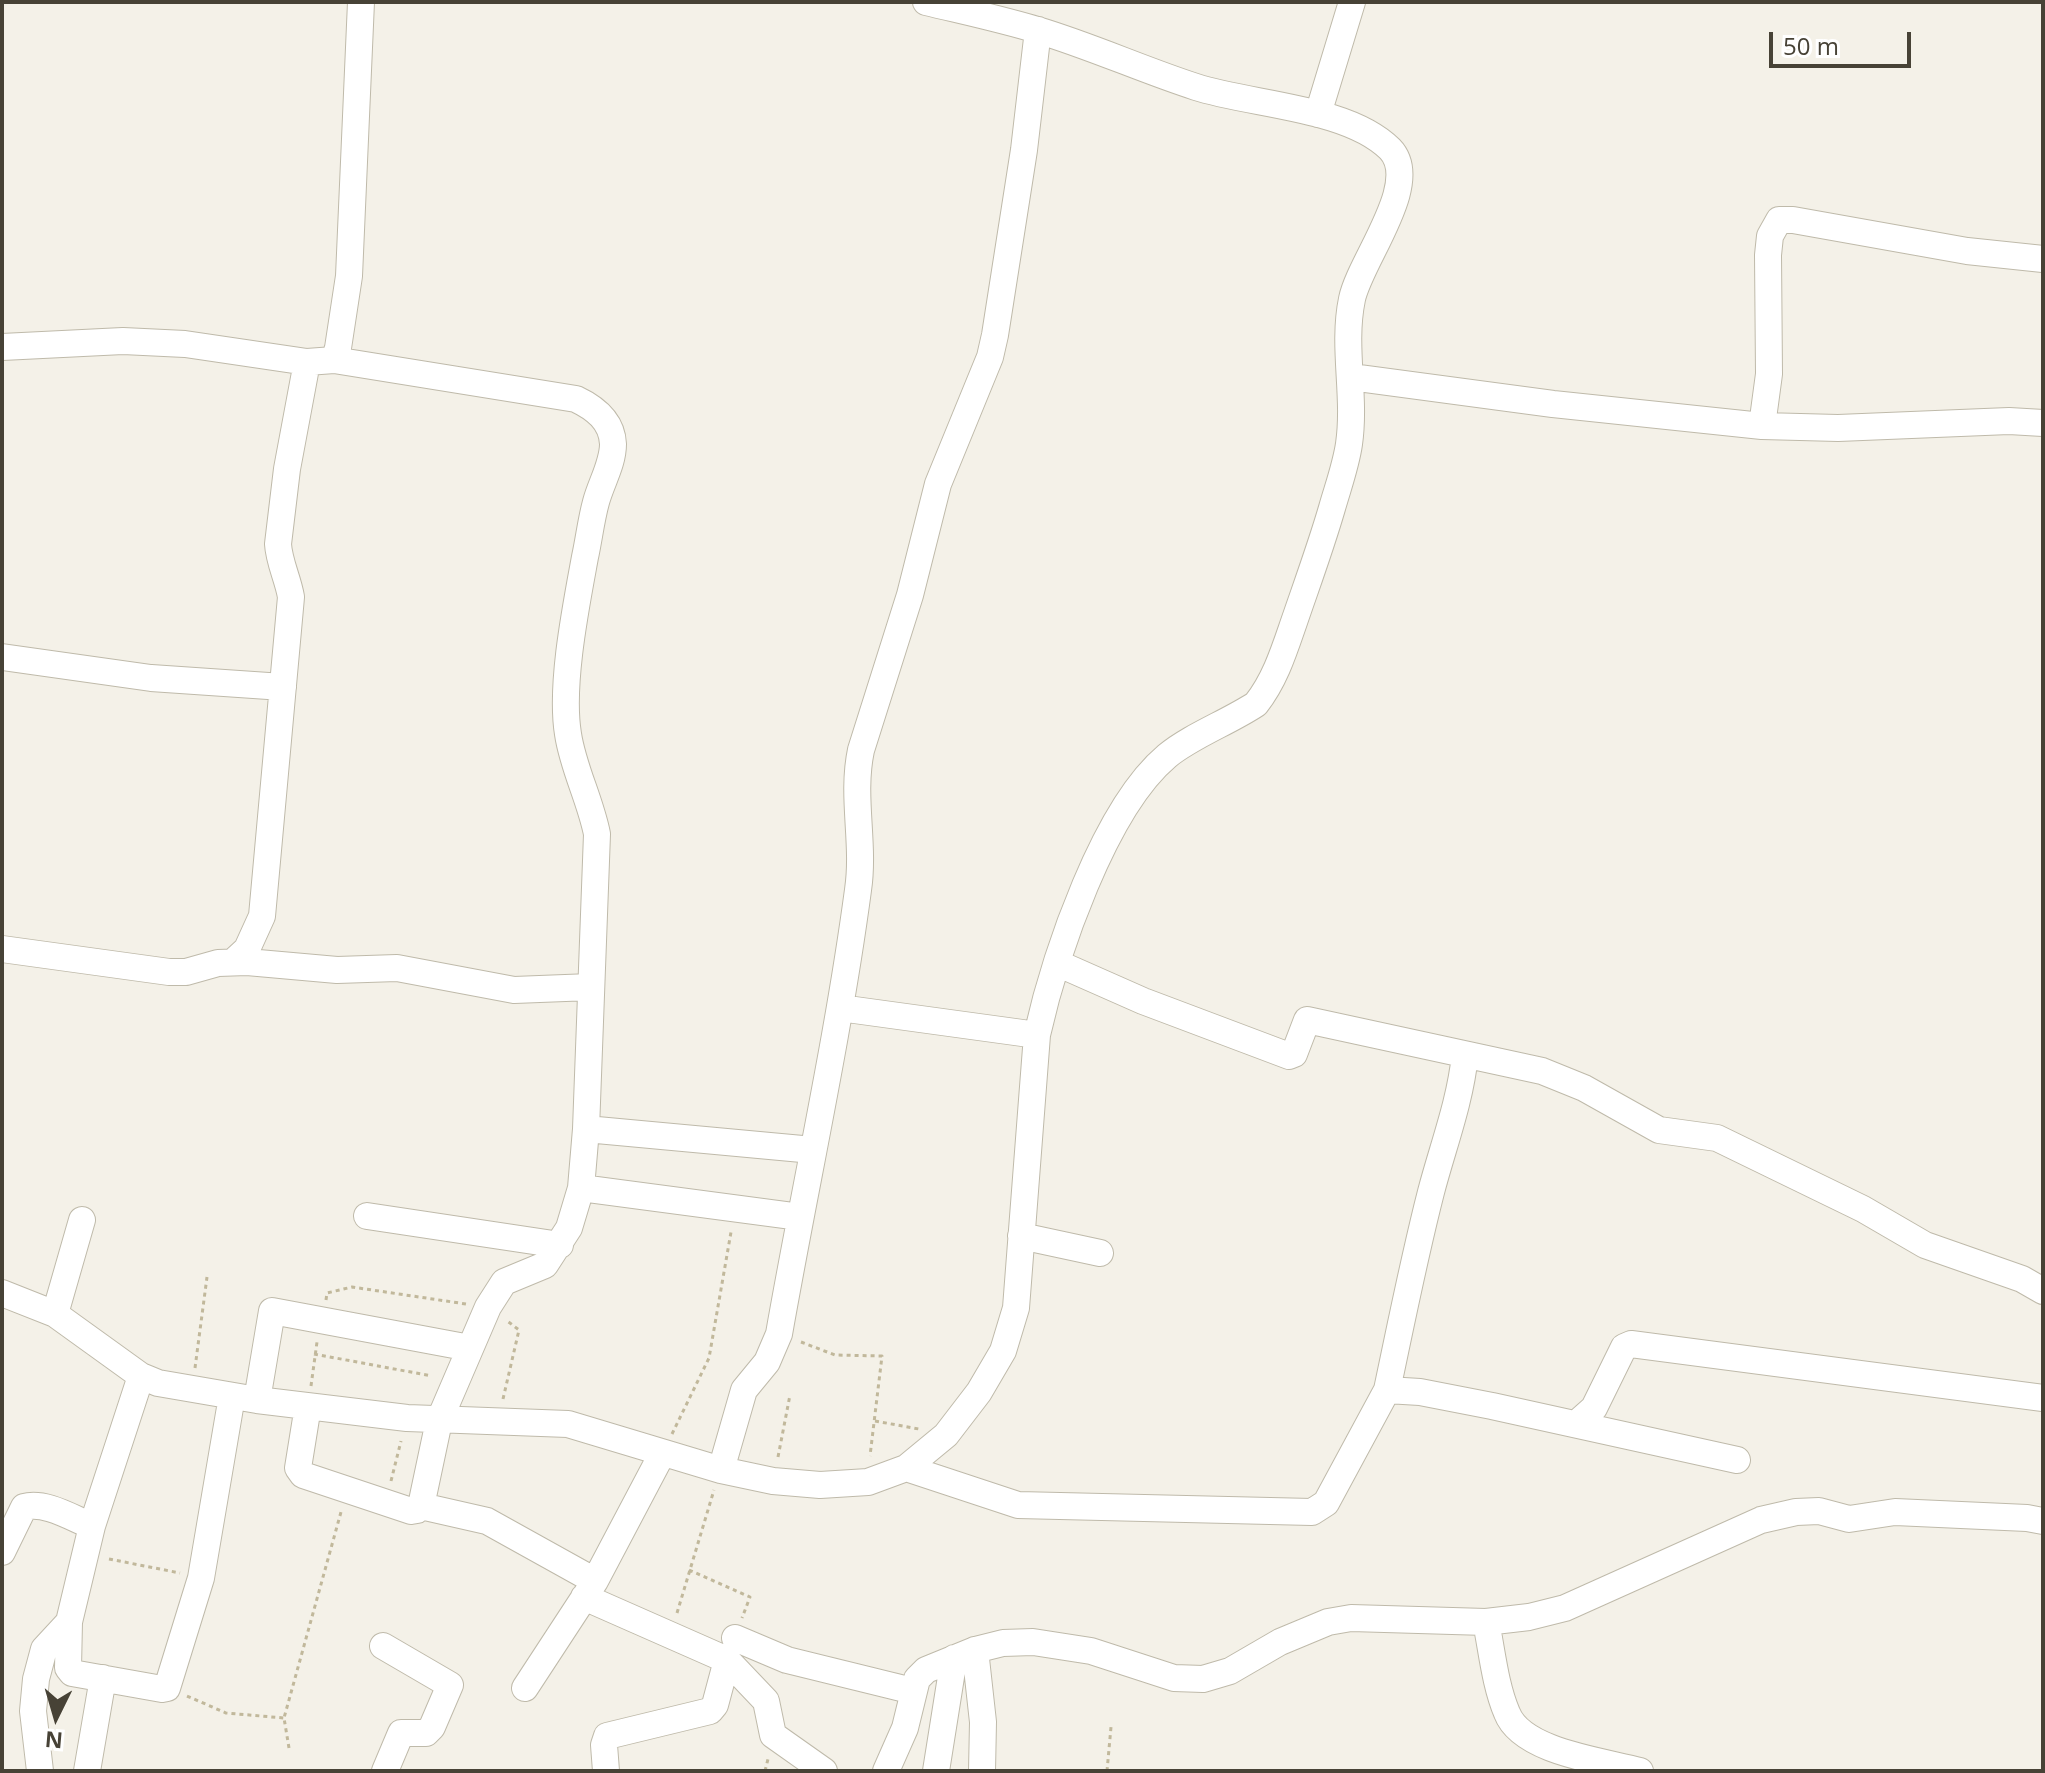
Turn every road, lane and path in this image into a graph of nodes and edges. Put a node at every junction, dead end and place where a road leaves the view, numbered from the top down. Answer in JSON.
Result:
{"nodes":[{"id":1,"x":361,"y":2,"type":"edge"},
{"id":2,"x":926,"y":2,"type":"edge"},
{"id":3,"x":1352,"y":2,"type":"edge"},
{"id":4,"x":1038,"y":30,"type":"junction"},
{"id":5,"x":1318,"y":114,"type":"junction"},
{"id":6,"x":2043,"y":259,"type":"edge"},
{"id":7,"x":2,"y":347,"type":"edge"},
{"id":8,"x":334,"y":360,"type":"junction"},
{"id":9,"x":307,"y":362,"type":"junction"},
{"id":10,"x":1351,"y":377,"type":"junction"},
{"id":11,"x":2043,"y":423,"type":"edge"},
{"id":12,"x":1762,"y":426,"type":"junction"},
{"id":13,"x":2,"y":657,"type":"edge"},
{"id":14,"x":283,"y":687,"type":"junction"},
{"id":15,"x":2,"y":949,"type":"edge"},
{"id":16,"x":233,"y":962,"type":"junction"},
{"id":17,"x":1057,"y":963,"type":"junction"},
{"id":18,"x":591,"y":987,"type":"junction"},
{"id":19,"x":840,"y":1008,"type":"junction"},
{"id":20,"x":1037,"y":1035,"type":"junction"},
{"id":21,"x":1465,"y":1055,"type":"junction"},
{"id":22,"x":586,"y":1129,"type":"junction"},
{"id":23,"x":813,"y":1150,"type":"junction"},
{"id":24,"x":581,"y":1188,"type":"junction"},
{"id":25,"x":736,"y":1208,"type":"junction"},
{"id":26,"x":367,"y":1216,"type":"dead end"},
{"id":27,"x":800,"y":1217,"type":"junction"},
{"id":28,"x":82,"y":1220,"type":"dead end"},
{"id":29,"x":1021,"y":1236,"type":"junction"},
{"id":30,"x":560,"y":1245,"type":"junction"},
{"id":31,"x":1100,"y":1253,"type":"dead end"},
{"id":32,"x":207,"y":1277,"type":"dead end"},
{"id":33,"x":2043,"y":1291,"type":"edge"},
{"id":34,"x":2,"y":1293,"type":"edge"},
{"id":35,"x":488,"y":1307,"type":"junction"},
{"id":36,"x":55,"y":1314,"type":"junction"},
{"id":37,"x":322,"y":1320,"type":"junction"},
{"id":38,"x":779,"y":1334,"type":"junction"},
{"id":39,"x":470,"y":1348,"type":"junction"},
{"id":40,"x":141,"y":1376,"type":"junction"},
{"id":41,"x":455,"y":1380,"type":"junction"},
{"id":42,"x":192,"y":1388,"type":"junction"},
{"id":43,"x":1387,"y":1390,"type":"junction"},
{"id":44,"x":790,"y":1395,"type":"dead end"},
{"id":45,"x":245,"y":1398,"type":"junction"},
{"id":46,"x":2043,"y":1398,"type":"edge"},
{"id":47,"x":308,"y":1406,"type":"junction"},
{"id":48,"x":407,"y":1418,"type":"junction"},
{"id":49,"x":873,"y":1420,"type":"junction"},
{"id":50,"x":439,"y":1421,"type":"junction"},
{"id":51,"x":498,"y":1423,"type":"junction"},
{"id":52,"x":1576,"y":1424,"type":"junction"},
{"id":53,"x":946,"y":1435,"type":"junction"},
{"id":54,"x":662,"y":1454,"type":"junction"},
{"id":55,"x":1737,"y":1460,"type":"dead end"},
{"id":56,"x":906,"y":1468,"type":"junction"},
{"id":57,"x":721,"y":1470,"type":"junction"},
{"id":58,"x":773,"y":1481,"type":"junction"},
{"id":59,"x":868,"y":1482,"type":"junction"},
{"id":60,"x":347,"y":1489,"type":"junction"},
{"id":61,"x":385,"y":1502,"type":"junction"},
{"id":62,"x":421,"y":1506,"type":"junction"},
{"id":63,"x":2043,"y":1521,"type":"edge"},
{"id":64,"x":92,"y":1526,"type":"junction"},
{"id":65,"x":2,"y":1552,"type":"edge"},
{"id":66,"x":86,"y":1554,"type":"junction"},
{"id":67,"x":689,"y":1570,"type":"junction"},
{"id":68,"x":201,"y":1578,"type":"junction"},
{"id":69,"x":589,"y":1589,"type":"junction"},
{"id":70,"x":69,"y":1622,"type":"junction"},
{"id":71,"x":1486,"y":1622,"type":"junction"},
{"id":72,"x":670,"y":1636,"type":"junction"},
{"id":73,"x":383,"y":1646,"type":"dead end"},
{"id":74,"x":731,"y":1649,"type":"junction"},
{"id":75,"x":964,"y":1654,"type":"junction"},
{"id":76,"x":103,"y":1678,"type":"junction"},
{"id":77,"x":167,"y":1688,"type":"junction"},
{"id":78,"x":525,"y":1688,"type":"dead end"},
{"id":79,"x":913,"y":1691,"type":"junction"},
{"id":80,"x":284,"y":1718,"type":"junction"},
{"id":81,"x":1111,"y":1727,"type":"dead end"},
{"id":82,"x":289,"y":1748,"type":"dead end"},
{"id":83,"x":40,"y":1771,"type":"edge"},
{"id":84,"x":87,"y":1771,"type":"edge"},
{"id":85,"x":385,"y":1771,"type":"edge"},
{"id":86,"x":606,"y":1771,"type":"edge"},
{"id":87,"x":824,"y":1771,"type":"edge"},
{"id":88,"x":886,"y":1771,"type":"edge"},
{"id":89,"x":936,"y":1771,"type":"edge"},
{"id":90,"x":982,"y":1771,"type":"edge"},
{"id":91,"x":1107,"y":1771,"type":"edge"},
{"id":92,"x":1640,"y":1771,"type":"edge"}],
"edges":[{"from":1,"to":8,"type":"street"},
{"from":2,"to":4,"type":"street"},
{"from":3,"to":5,"type":"street"},
{"from":4,"to":5,"type":"street"},
{"from":4,"to":19,"type":"street"},
{"from":5,"to":10,"type":"street"},
{"from":6,"to":12,"type":"street"},
{"from":7,"to":9,"type":"street"},
{"from":8,"to":9,"type":"street"},
{"from":8,"to":18,"type":"street"},
{"from":9,"to":14,"type":"street"},
{"from":10,"to":12,"type":"street"},
{"from":10,"to":17,"type":"street"},
{"from":11,"to":12,"type":"street"},
{"from":13,"to":14,"type":"street"},
{"from":14,"to":16,"type":"street"},
{"from":15,"to":16,"type":"street"},
{"from":16,"to":18,"type":"street"},
{"from":17,"to":20,"type":"street"},
{"from":17,"to":21,"type":"street"},
{"from":18,"to":22,"type":"street"},
{"from":19,"to":20,"type":"street"},
{"from":19,"to":23,"type":"street"},
{"from":20,"to":29,"type":"street"},
{"from":21,"to":33,"type":"street"},
{"from":21,"to":43,"type":"street"},
{"from":22,"to":23,"type":"street"},
{"from":22,"to":24,"type":"street"},
{"from":23,"to":27,"type":"street"},
{"from":24,"to":25,"type":"street"},
{"from":24,"to":30,"type":"street"},
{"from":25,"to":27,"type":"street"},
{"from":25,"to":54,"type":"path"},
{"from":26,"to":30,"type":"street"},
{"from":27,"to":38,"type":"street"},
{"from":28,"to":36,"type":"street"},
{"from":29,"to":31,"type":"street"},
{"from":29,"to":53,"type":"street"},
{"from":30,"to":35,"type":"street"},
{"from":32,"to":42,"type":"path"},
{"from":34,"to":36,"type":"street"},
{"from":35,"to":37,"type":"path"},
{"from":35,"to":39,"type":"street"},
{"from":35,"to":51,"type":"path"},
{"from":36,"to":40,"type":"street"},
{"from":37,"to":39,"type":"street"},
{"from":37,"to":45,"type":"street"},
{"from":38,"to":49,"type":"path"},
{"from":38,"to":57,"type":"street"},
{"from":39,"to":41,"type":"street"},
{"from":40,"to":42,"type":"street"},
{"from":40,"to":64,"type":"street"},
{"from":41,"to":47,"type":"path"},
{"from":41,"to":50,"type":"street"},
{"from":42,"to":45,"type":"street"},
{"from":43,"to":52,"type":"street"},
{"from":43,"to":56,"type":"street"},
{"from":44,"to":58,"type":"path"},
{"from":45,"to":47,"type":"street"},
{"from":45,"to":68,"type":"street"},
{"from":46,"to":52,"type":"street"},
{"from":47,"to":48,"type":"street"},
{"from":47,"to":60,"type":"street"},
{"from":48,"to":50,"type":"street"},
{"from":48,"to":61,"type":"path"},
{"from":49,"to":53,"type":"path"},
{"from":49,"to":59,"type":"path"},
{"from":50,"to":51,"type":"street"},
{"from":50,"to":62,"type":"street"},
{"from":51,"to":54,"type":"street"},
{"from":52,"to":55,"type":"street"},
{"from":53,"to":56,"type":"street"},
{"from":54,"to":57,"type":"street"},
{"from":54,"to":69,"type":"street"},
{"from":56,"to":59,"type":"street"},
{"from":57,"to":58,"type":"street"},
{"from":57,"to":67,"type":"path"},
{"from":58,"to":59,"type":"street"},
{"from":60,"to":61,"type":"street"},
{"from":60,"to":80,"type":"path"},
{"from":61,"to":62,"type":"street"},
{"from":62,"to":69,"type":"street"},
{"from":63,"to":71,"type":"street"},
{"from":64,"to":65,"type":"street"},
{"from":64,"to":66,"type":"street"},
{"from":66,"to":68,"type":"path"},
{"from":66,"to":70,"type":"street"},
{"from":67,"to":72,"type":"path"},
{"from":67,"to":74,"type":"path"},
{"from":68,"to":77,"type":"street"},
{"from":69,"to":72,"type":"street"},
{"from":69,"to":78,"type":"street"},
{"from":70,"to":76,"type":"street"},
{"from":70,"to":83,"type":"street"},
{"from":71,"to":75,"type":"street"},
{"from":71,"to":92,"type":"street"},
{"from":72,"to":74,"type":"street"},
{"from":73,"to":85,"type":"street"},
{"from":74,"to":79,"type":"street"},
{"from":74,"to":86,"type":"street"},
{"from":74,"to":87,"type":"street"},
{"from":75,"to":79,"type":"street"},
{"from":75,"to":89,"type":"street"},
{"from":75,"to":90,"type":"street"},
{"from":76,"to":77,"type":"street"},
{"from":76,"to":84,"type":"street"},
{"from":77,"to":80,"type":"path"},
{"from":79,"to":88,"type":"street"},
{"from":80,"to":82,"type":"path"},
{"from":81,"to":91,"type":"path"}]}
